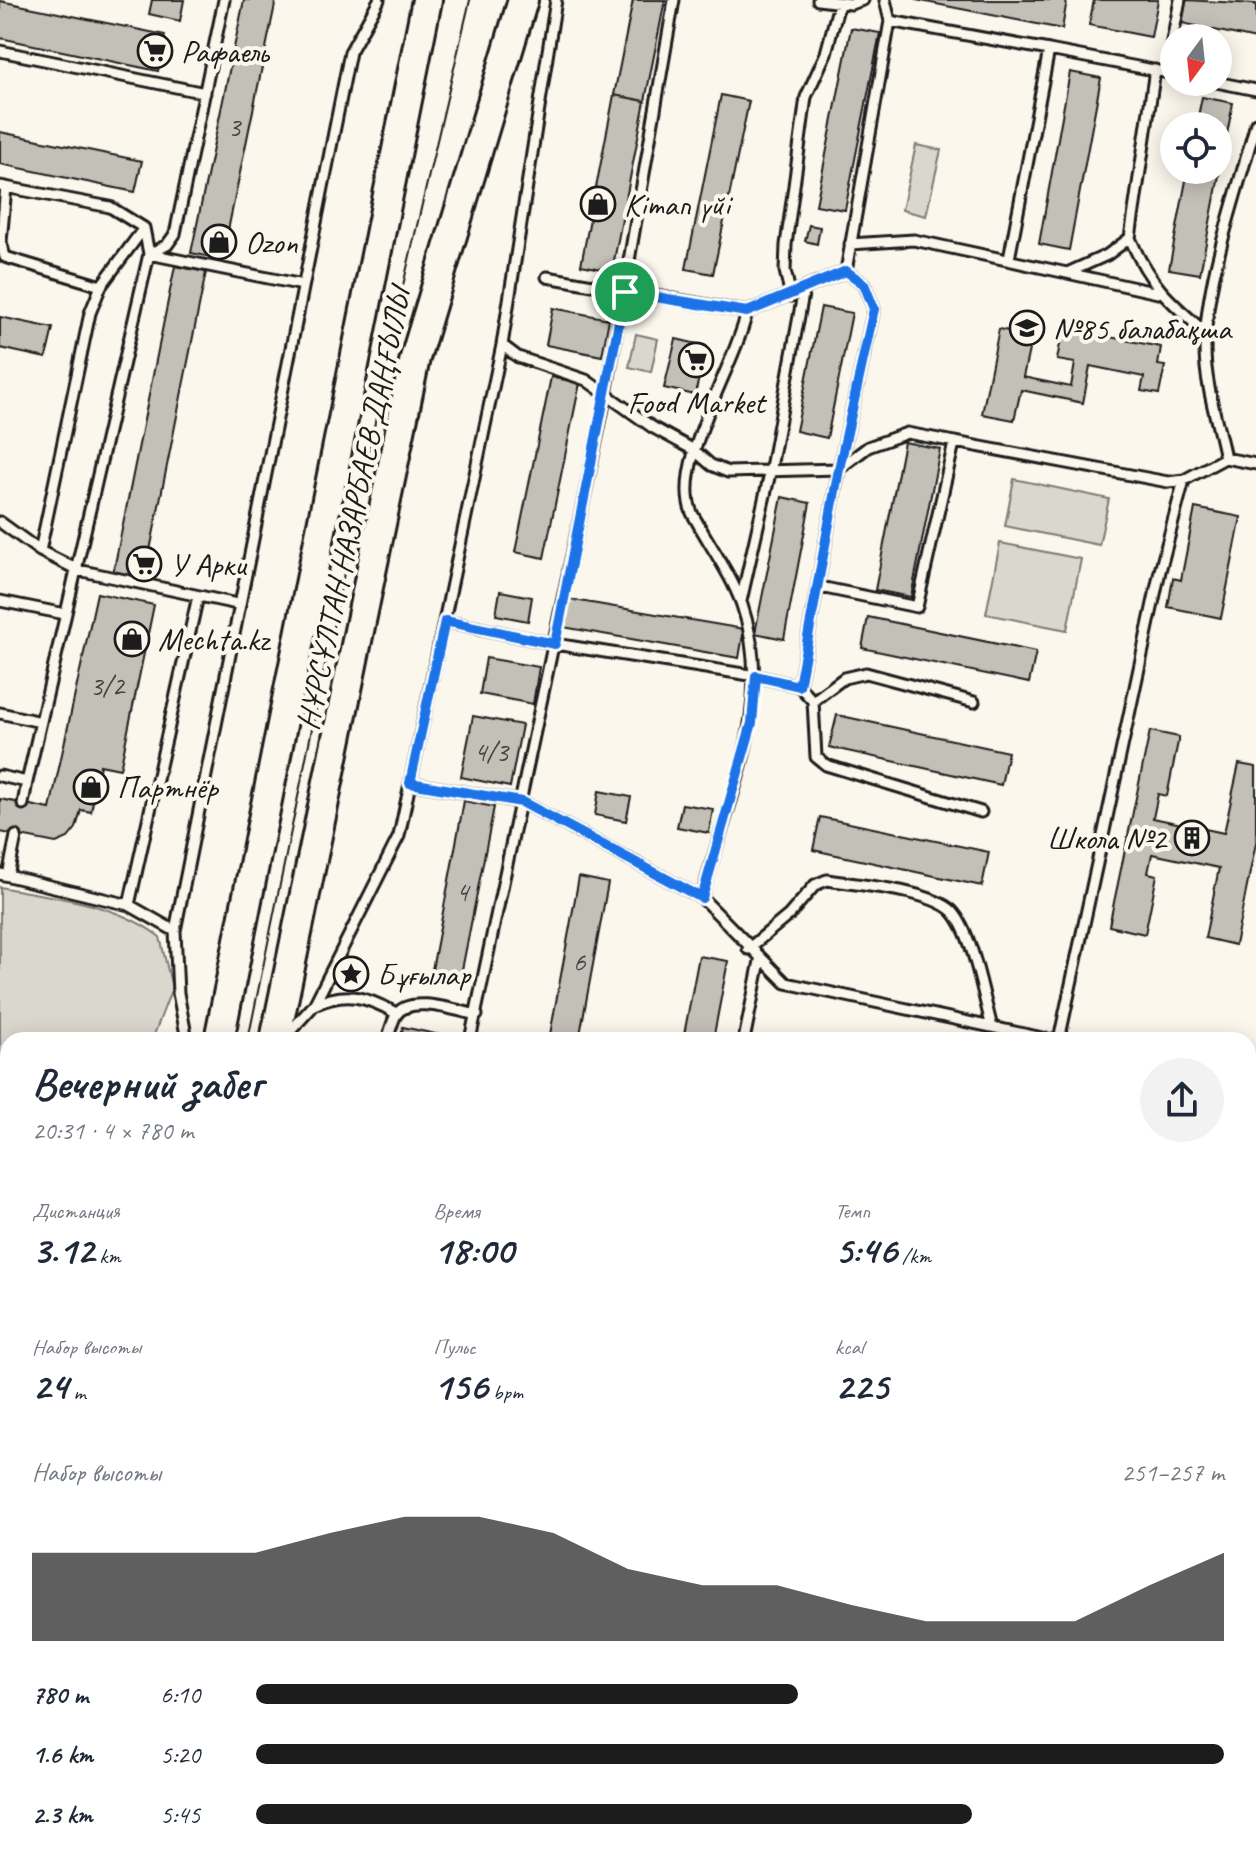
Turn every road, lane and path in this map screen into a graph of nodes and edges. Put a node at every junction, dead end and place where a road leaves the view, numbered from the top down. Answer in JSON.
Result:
{"nodes":[{"id":1,"x":224,"y":0,"type":"edge"},
{"id":2,"x":379,"y":0,"type":"edge"},
{"id":3,"x":427,"y":0,"type":"edge"},
{"id":4,"x":523,"y":0,"type":"edge"},
{"id":5,"x":556,"y":0,"type":"edge"},
{"id":6,"x":674,"y":0,"type":"edge"},
{"id":7,"x":818,"y":0,"type":"edge"},
{"id":8,"x":863,"y":0,"type":"edge"},
{"id":9,"x":885,"y":0,"type":"edge"},
{"id":10,"x":1180,"y":0,"type":"edge"},
{"id":11,"x":839,"y":4,"type":"junction"},
{"id":12,"x":890,"y":21,"type":"junction"},
{"id":13,"x":1177,"y":24,"type":"edge"},
{"id":14,"x":1049,"y":50,"type":"junction"},
{"id":15,"x":0,"y":51,"type":"edge"},
{"id":16,"x":1155,"y":70,"type":"junction"},
{"id":17,"x":1160,"y":71,"type":"edge"},
{"id":18,"x":1232,"y":85,"type":"edge"},
{"id":19,"x":1256,"y":90,"type":"edge"},
{"id":20,"x":205,"y":93,"type":"junction"},
{"id":21,"x":1256,"y":123,"type":"edge"},
{"id":22,"x":3,"y":186,"type":"edge"},
{"id":23,"x":144,"y":228,"type":"junction"},
{"id":24,"x":1130,"y":238,"type":"junction"},
{"id":25,"x":850,"y":244,"type":"junction"},
{"id":26,"x":149,"y":254,"type":"junction"},
{"id":27,"x":1009,"y":259,"type":"junction"},
{"id":28,"x":846,"y":271,"type":"junction"},
{"id":29,"x":1067,"y":273,"type":"junction"},
{"id":30,"x":547,"y":277,"type":"dead end"},
{"id":31,"x":303,"y":285,"type":"junction"},
{"id":32,"x":101,"y":286,"type":"junction"},
{"id":33,"x":804,"y":289,"type":"junction"},
{"id":34,"x":625,"y":292,"type":"junction"},
{"id":35,"x":1158,"y":293,"type":"junction"},
{"id":36,"x":791,"y":296,"type":"junction"},
{"id":37,"x":747,"y":312,"type":"junction"},
{"id":38,"x":1206,"y":333,"type":"junction"},
{"id":39,"x":502,"y":345,"type":"junction"},
{"id":40,"x":606,"y":394,"type":"junction"},
{"id":41,"x":954,"y":443,"type":"junction"},
{"id":42,"x":694,"y":450,"type":"junction"},
{"id":43,"x":1225,"y":458,"type":"junction"},
{"id":44,"x":1256,"y":464,"type":"edge"},
{"id":45,"x":839,"y":469,"type":"junction"},
{"id":46,"x":770,"y":473,"type":"junction"},
{"id":47,"x":1184,"y":480,"type":"junction"},
{"id":48,"x":0,"y":522,"type":"edge"},
{"id":49,"x":40,"y":551,"type":"junction"},
{"id":50,"x":78,"y":570,"type":"junction"},
{"id":51,"x":820,"y":587,"type":"junction"},
{"id":52,"x":198,"y":596,"type":"junction"},
{"id":53,"x":0,"y":601,"type":"edge"},
{"id":54,"x":741,"y":601,"type":"junction"},
{"id":55,"x":237,"y":604,"type":"junction"},
{"id":56,"x":65,"y":614,"type":"junction"},
{"id":57,"x":445,"y":621,"type":"junction"},
{"id":58,"x":555,"y":644,"type":"junction"},
{"id":59,"x":756,"y":676,"type":"junction"},
{"id":60,"x":799,"y":686,"type":"junction"},
{"id":61,"x":813,"y":701,"type":"junction"},
{"id":62,"x":974,"y":702,"type":"dead end"},
{"id":63,"x":0,"y":713,"type":"edge"},
{"id":64,"x":41,"y":722,"type":"junction"},
{"id":65,"x":0,"y":776,"type":"edge"},
{"id":66,"x":27,"y":782,"type":"junction"},
{"id":67,"x":410,"y":783,"type":"junction"},
{"id":68,"x":522,"y":802,"type":"junction"},
{"id":69,"x":23,"y":804,"type":"dead end"},
{"id":70,"x":981,"y":812,"type":"dead end"},
{"id":71,"x":16,"y":836,"type":"dead end"},
{"id":72,"x":4,"y":875,"type":"edge"},
{"id":73,"x":702,"y":898,"type":"junction"},
{"id":74,"x":129,"y":905,"type":"junction"},
{"id":75,"x":175,"y":931,"type":"junction"},
{"id":76,"x":748,"y":949,"type":"junction"},
{"id":77,"x":760,"y":961,"type":"junction"},
{"id":78,"x":314,"y":1005,"type":"junction"},
{"id":79,"x":396,"y":1013,"type":"junction"},
{"id":80,"x":477,"y":1015,"type":"junction"},
{"id":81,"x":992,"y":1027,"type":"junction"},
{"id":82,"x":185,"y":1032,"type":"edge"},
{"id":83,"x":221,"y":1032,"type":"edge"},
{"id":84,"x":277,"y":1032,"type":"edge"},
{"id":85,"x":290,"y":1032,"type":"edge"},
{"id":86,"x":390,"y":1032,"type":"edge"},
{"id":87,"x":472,"y":1032,"type":"edge"},
{"id":88,"x":746,"y":1032,"type":"edge"},
{"id":89,"x":1015,"y":1032,"type":"edge"},
{"id":90,"x":1061,"y":1032,"type":"edge"}],
"edges":[{"from":1,"to":20,"type":"lane"},
{"from":2,"to":31,"type":"lane"},
{"from":3,"to":83,"type":"main road","name":"НҰРСҰЛТАН НАЗАРБАЕВ ДАҢҒЫЛЫ"},
{"from":4,"to":84,"type":"main road","name":"НҰРСҰЛТАН НАЗАРБАЕВ ДАҢҒЫЛЫ"},
{"from":5,"to":39,"type":"lane"},
{"from":6,"to":34,"type":"lane"},
{"from":7,"to":11,"type":"lane"},
{"from":8,"to":11,"type":"lane"},
{"from":9,"to":12,"type":"lane"},
{"from":10,"to":13,"type":"lane"},
{"from":11,"to":36,"type":"lane"},
{"from":12,"to":14,"type":"lane"},
{"from":12,"to":25,"type":"lane"},
{"from":14,"to":16,"type":"lane"},
{"from":14,"to":27,"type":"lane"},
{"from":15,"to":20,"type":"lane"},
{"from":16,"to":17,"type":"lane"},
{"from":16,"to":24,"type":"lane"},
{"from":18,"to":19,"type":"lane"},
{"from":20,"to":26,"type":"lane"},
{"from":21,"to":38,"type":"lane"},
{"from":22,"to":23,"type":"lane"},
{"from":22,"to":32,"type":"lane"},
{"from":23,"to":26,"type":"lane"},
{"from":23,"to":32,"type":"lane"},
{"from":24,"to":29,"type":"lane"},
{"from":24,"to":35,"type":"lane"},
{"from":25,"to":27,"type":"lane"},
{"from":25,"to":28,"type":"lane"},
{"from":26,"to":31,"type":"lane"},
{"from":26,"to":50,"type":"lane"},
{"from":27,"to":29,"type":"lane"},
{"from":28,"to":33,"type":"lane"},
{"from":28,"to":45,"type":"lane"},
{"from":29,"to":35,"type":"lane"},
{"from":30,"to":34,"type":"lane"},
{"from":31,"to":55,"type":"lane"},
{"from":32,"to":49,"type":"lane"},
{"from":33,"to":36,"type":"lane"},
{"from":33,"to":46,"type":"lane"},
{"from":34,"to":37,"type":"lane"},
{"from":34,"to":40,"type":"lane"},
{"from":35,"to":38,"type":"lane"},
{"from":36,"to":37,"type":"lane"},
{"from":37,"to":42,"type":"lane"},
{"from":38,"to":43,"type":"lane"},
{"from":39,"to":40,"type":"lane"},
{"from":39,"to":57,"type":"lane"},
{"from":40,"to":42,"type":"lane"},
{"from":40,"to":58,"type":"lane"},
{"from":41,"to":45,"type":"lane"},
{"from":41,"to":47,"type":"lane"},
{"from":41,"to":51,"type":"lane"},
{"from":42,"to":46,"type":"lane"},
{"from":42,"to":54,"type":"lane"},
{"from":43,"to":44,"type":"lane"},
{"from":43,"to":47,"type":"lane"},
{"from":45,"to":46,"type":"lane"},
{"from":45,"to":51,"type":"lane"},
{"from":46,"to":54,"type":"lane"},
{"from":47,"to":90,"type":"lane"},
{"from":48,"to":49,"type":"lane"},
{"from":49,"to":50,"type":"lane"},
{"from":50,"to":52,"type":"lane"},
{"from":50,"to":56,"type":"lane"},
{"from":51,"to":60,"type":"lane"},
{"from":52,"to":55,"type":"lane"},
{"from":52,"to":74,"type":"lane"},
{"from":53,"to":56,"type":"lane"},
{"from":54,"to":59,"type":"lane"},
{"from":55,"to":75,"type":"lane"},
{"from":56,"to":64,"type":"lane"},
{"from":57,"to":58,"type":"lane"},
{"from":57,"to":67,"type":"lane"},
{"from":58,"to":59,"type":"lane"},
{"from":58,"to":68,"type":"lane"},
{"from":59,"to":60,"type":"lane"},
{"from":59,"to":73,"type":"lane"},
{"from":60,"to":61,"type":"lane"},
{"from":61,"to":62,"type":"lane"},
{"from":61,"to":70,"type":"lane"},
{"from":63,"to":64,"type":"lane"},
{"from":64,"to":66,"type":"lane"},
{"from":65,"to":66,"type":"lane"},
{"from":66,"to":69,"type":"lane"},
{"from":67,"to":68,"type":"lane"},
{"from":67,"to":78,"type":"lane"},
{"from":68,"to":73,"type":"lane"},
{"from":68,"to":80,"type":"lane"},
{"from":71,"to":72,"type":"lane"},
{"from":72,"to":74,"type":"lane"},
{"from":73,"to":76,"type":"lane"},
{"from":74,"to":75,"type":"lane"},
{"from":75,"to":82,"type":"lane"},
{"from":76,"to":77,"type":"lane"},
{"from":76,"to":81,"type":"lane"},
{"from":77,"to":81,"type":"lane"},
{"from":77,"to":88,"type":"lane"},
{"from":78,"to":79,"type":"lane"},
{"from":78,"to":85,"type":"lane"},
{"from":79,"to":80,"type":"lane"},
{"from":79,"to":86,"type":"lane"},
{"from":80,"to":87,"type":"lane"},
{"from":81,"to":89,"type":"lane"}]}
